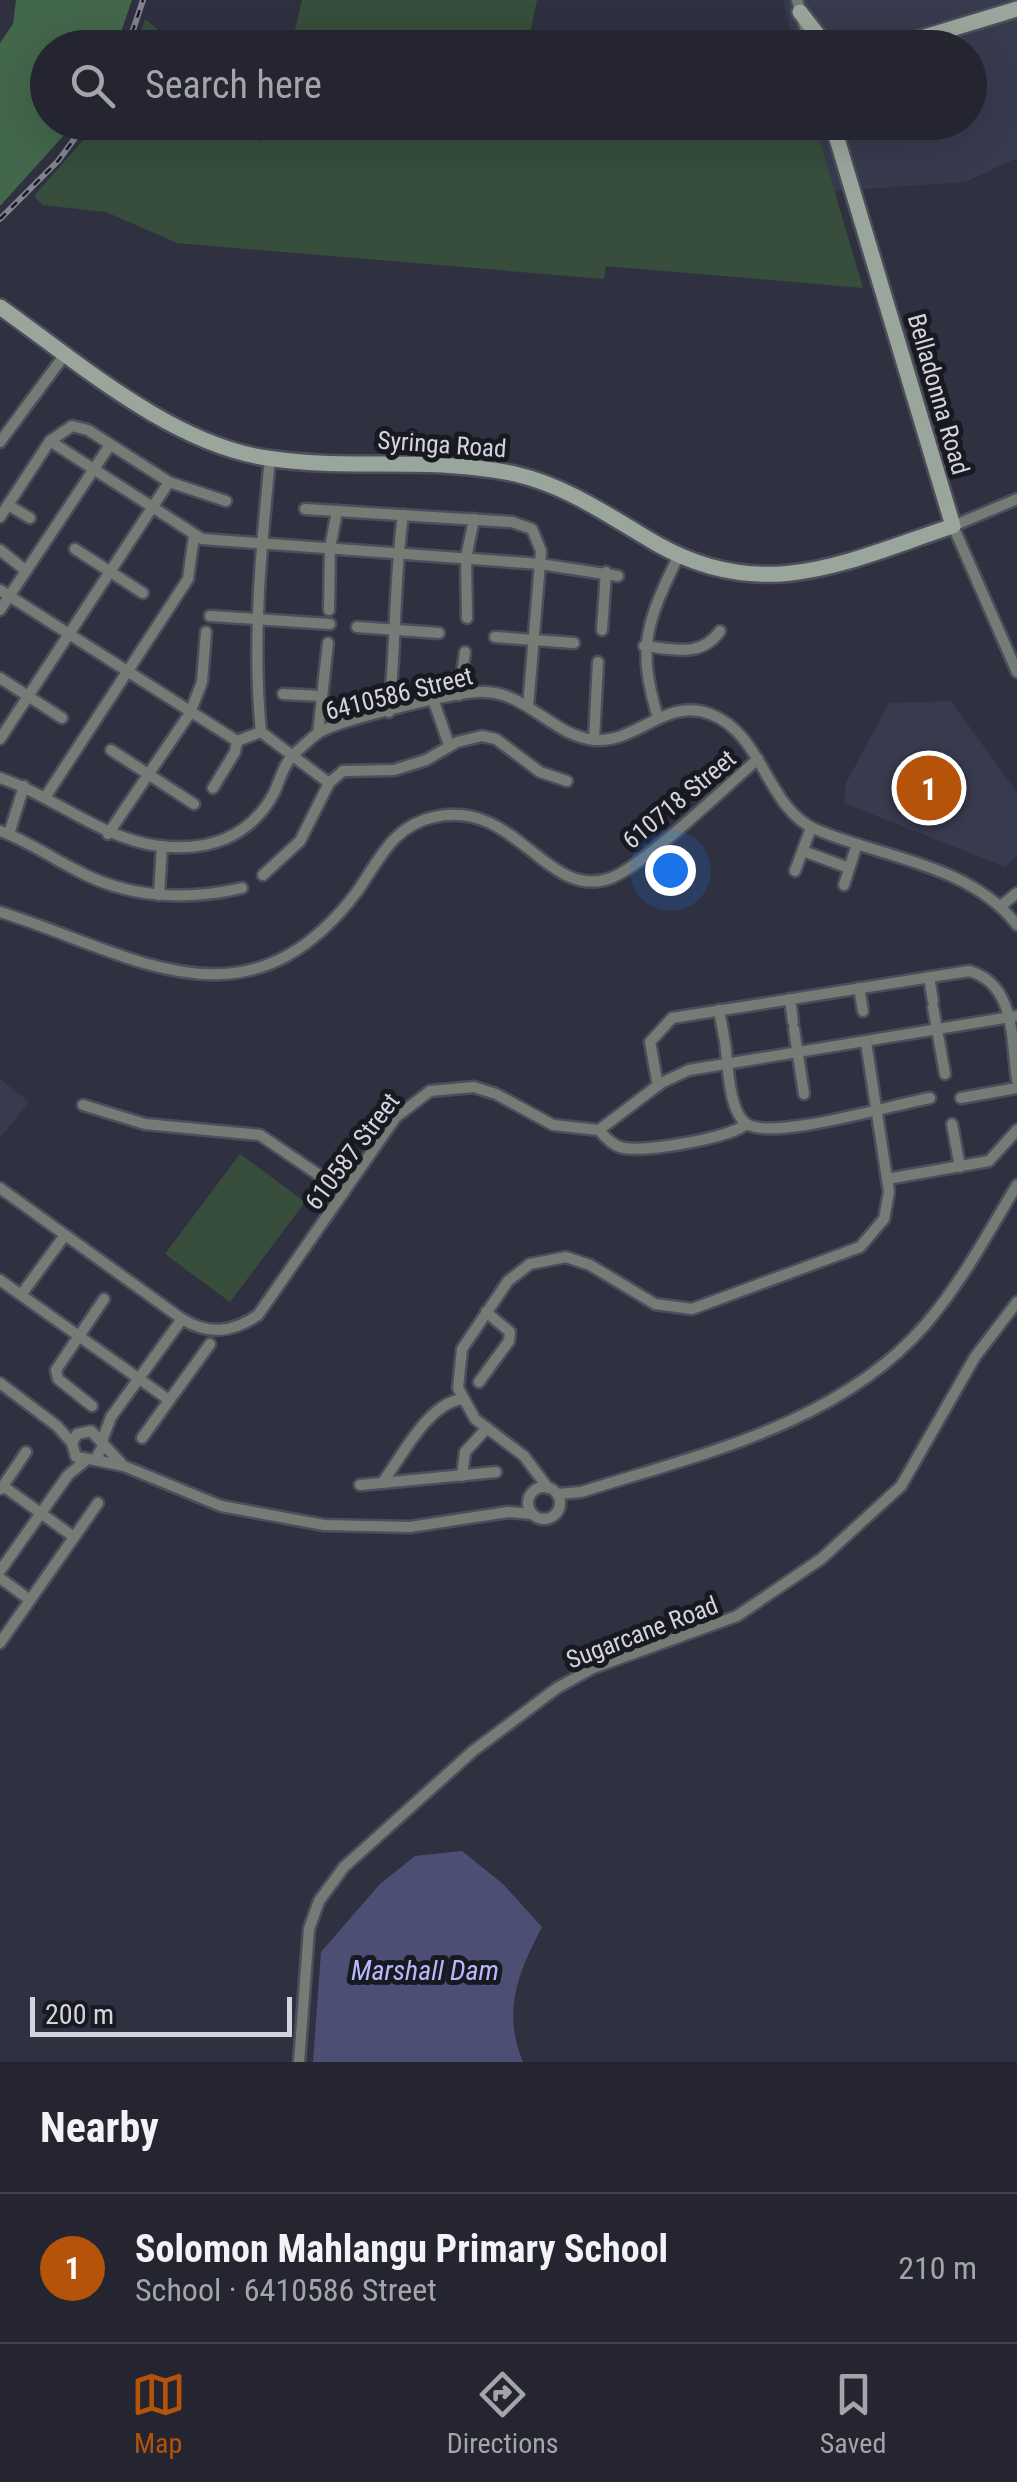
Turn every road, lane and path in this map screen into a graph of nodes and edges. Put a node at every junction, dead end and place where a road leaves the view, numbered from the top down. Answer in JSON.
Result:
{"nodes":[{"id":1,"x":799,"y":6,"type":"edge"},
{"id":2,"x":1017,"y":9,"type":"edge"},
{"id":3,"x":816,"y":30,"type":"edge"},
{"id":4,"x":948,"y":30,"type":"edge"},
{"id":5,"x":837,"y":140,"type":"edge"},
{"id":6,"x":0,"y":307,"type":"edge"},
{"id":7,"x":66,"y":353,"type":"junction"},
{"id":8,"x":0,"y":442,"type":"edge"},
{"id":9,"x":50,"y":442,"type":"junction"},
{"id":10,"x":110,"y":445,"type":"junction"},
{"id":11,"x":270,"y":459,"type":"junction"},
{"id":12,"x":94,"y":470,"type":"junction"},
{"id":13,"x":169,"y":482,"type":"junction"},
{"id":14,"x":1017,"y":499,"type":"edge"},
{"id":15,"x":226,"y":501,"type":"dead end"},
{"id":16,"x":8,"y":505,"type":"junction"},
{"id":17,"x":304,"y":508,"type":"dead end"},
{"id":18,"x":152,"y":509,"type":"junction"},
{"id":19,"x":337,"y":510,"type":"junction"},
{"id":20,"x":403,"y":515,"type":"junction"},
{"id":21,"x":0,"y":517,"type":"edge"},
{"id":22,"x":30,"y":518,"type":"dead end"},
{"id":23,"x":474,"y":519,"type":"junction"},
{"id":24,"x":954,"y":526,"type":"junction"},
{"id":25,"x":194,"y":536,"type":"junction"},
{"id":26,"x":261,"y":544,"type":"junction"},
{"id":27,"x":330,"y":548,"type":"junction"},
{"id":28,"x":0,"y":550,"type":"edge"},
{"id":29,"x":76,"y":550,"type":"dead end"},
{"id":30,"x":398,"y":553,"type":"junction"},
{"id":31,"x":678,"y":556,"type":"junction"},
{"id":32,"x":466,"y":558,"type":"junction"},
{"id":33,"x":540,"y":564,"type":"junction"},
{"id":34,"x":25,"y":570,"type":"junction"},
{"id":35,"x":111,"y":572,"type":"junction"},
{"id":36,"x":606,"y":572,"type":"junction"},
{"id":37,"x":618,"y":576,"type":"dead end"},
{"id":38,"x":143,"y":592,"type":"dead end"},
{"id":39,"x":4,"y":594,"type":"edge"},
{"id":40,"x":0,"y":610,"type":"edge"},
{"id":41,"x":329,"y":610,"type":"dead end"},
{"id":42,"x":210,"y":616,"type":"dead end"},
{"id":43,"x":258,"y":618,"type":"junction"},
{"id":44,"x":467,"y":618,"type":"dead end"},
{"id":45,"x":330,"y":624,"type":"dead end"},
{"id":46,"x":357,"y":627,"type":"dead end"},
{"id":47,"x":398,"y":630,"type":"junction"},
{"id":48,"x":602,"y":630,"type":"dead end"},
{"id":49,"x":720,"y":631,"type":"dead end"},
{"id":50,"x":206,"y":632,"type":"dead end"},
{"id":51,"x":439,"y":633,"type":"dead end"},
{"id":52,"x":70,"y":636,"type":"junction"},
{"id":53,"x":495,"y":637,"type":"dead end"},
{"id":54,"x":534,"y":640,"type":"junction"},
{"id":55,"x":574,"y":643,"type":"dead end"},
{"id":56,"x":328,"y":644,"type":"dead end"},
{"id":57,"x":644,"y":646,"type":"junction"},
{"id":58,"x":464,"y":652,"type":"dead end"},
{"id":59,"x":598,"y":662,"type":"dead end"},
{"id":60,"x":1017,"y":672,"type":"edge"},
{"id":61,"x":129,"y":673,"type":"junction"},
{"id":62,"x":0,"y":678,"type":"edge"},
{"id":63,"x":283,"y":694,"type":"dead end"},
{"id":64,"x":29,"y":696,"type":"junction"},
{"id":65,"x":322,"y":696,"type":"junction"},
{"id":66,"x":458,"y":696,"type":"junction"},
{"id":67,"x":434,"y":702,"type":"junction"},
{"id":68,"x":528,"y":707,"type":"junction"},
{"id":69,"x":388,"y":712,"type":"junction"},
{"id":70,"x":190,"y":713,"type":"junction"},
{"id":71,"x":62,"y":718,"type":"dead end"},
{"id":72,"x":658,"y":718,"type":"junction"},
{"id":73,"x":261,"y":732,"type":"junction"},
{"id":74,"x":318,"y":733,"type":"junction"},
{"id":75,"x":0,"y":739,"type":"edge"},
{"id":76,"x":594,"y":740,"type":"junction"},
{"id":77,"x":237,"y":741,"type":"junction"},
{"id":78,"x":449,"y":745,"type":"junction"},
{"id":79,"x":111,"y":750,"type":"dead end"},
{"id":80,"x":290,"y":758,"type":"junction"},
{"id":81,"x":758,"y":759,"type":"junction"},
{"id":82,"x":148,"y":774,"type":"junction"},
{"id":83,"x":0,"y":778,"type":"edge"},
{"id":84,"x":567,"y":781,"type":"dead end"},
{"id":85,"x":329,"y":782,"type":"junction"},
{"id":86,"x":24,"y":786,"type":"junction"},
{"id":87,"x":213,"y":788,"type":"dead end"},
{"id":88,"x":46,"y":796,"type":"junction"},
{"id":89,"x":194,"y":804,"type":"dead end"},
{"id":90,"x":812,"y":828,"type":"junction"},
{"id":91,"x":5,"y":833,"type":"edge"},
{"id":92,"x":108,"y":834,"type":"junction"},
{"id":93,"x":858,"y":844,"type":"junction"},
{"id":94,"x":162,"y":846,"type":"junction"},
{"id":95,"x":803,"y":851,"type":"junction"},
{"id":96,"x":849,"y":868,"type":"junction"},
{"id":97,"x":795,"y":871,"type":"dead end"},
{"id":98,"x":263,"y":875,"type":"dead end"},
{"id":99,"x":844,"y":885,"type":"dead end"},
{"id":100,"x":242,"y":888,"type":"dead end"},
{"id":101,"x":1017,"y":893,"type":"edge"},
{"id":102,"x":158,"y":895,"type":"junction"},
{"id":103,"x":1002,"y":905,"type":"junction"},
{"id":104,"x":0,"y":912,"type":"edge"},
{"id":105,"x":1017,"y":925,"type":"edge"},
{"id":106,"x":929,"y":977,"type":"junction"},
{"id":107,"x":859,"y":988,"type":"junction"},
{"id":108,"x":790,"y":1000,"type":"junction"},
{"id":109,"x":719,"y":1010,"type":"junction"},
{"id":110,"x":863,"y":1012,"type":"dead end"},
{"id":111,"x":1012,"y":1017,"type":"edge"},
{"id":112,"x":937,"y":1030,"type":"junction"},
{"id":113,"x":866,"y":1042,"type":"junction"},
{"id":114,"x":798,"y":1052,"type":"junction"},
{"id":115,"x":729,"y":1064,"type":"junction"},
{"id":116,"x":944,"y":1074,"type":"dead end"},
{"id":117,"x":1017,"y":1084,"type":"edge"},
{"id":118,"x":658,"y":1086,"type":"junction"},
{"id":119,"x":804,"y":1094,"type":"dead end"},
{"id":120,"x":930,"y":1098,"type":"dead end"},
{"id":121,"x":961,"y":1098,"type":"dead end"},
{"id":122,"x":83,"y":1105,"type":"dead end"},
{"id":123,"x":876,"y":1109,"type":"junction"},
{"id":124,"x":746,"y":1124,"type":"junction"},
{"id":125,"x":952,"y":1124,"type":"dead end"},
{"id":126,"x":599,"y":1130,"type":"junction"},
{"id":127,"x":1017,"y":1130,"type":"edge"},
{"id":128,"x":960,"y":1167,"type":"junction"},
{"id":129,"x":887,"y":1178,"type":"junction"},
{"id":130,"x":1017,"y":1185,"type":"edge"},
{"id":131,"x":0,"y":1188,"type":"edge"},
{"id":132,"x":344,"y":1192,"type":"junction"},
{"id":133,"x":65,"y":1235,"type":"junction"},
{"id":134,"x":0,"y":1280,"type":"edge"},
{"id":135,"x":20,"y":1294,"type":"junction"},
{"id":136,"x":104,"y":1299,"type":"dead end"},
{"id":137,"x":1017,"y":1302,"type":"edge"},
{"id":138,"x":486,"y":1312,"type":"junction"},
{"id":139,"x":182,"y":1320,"type":"junction"},
{"id":140,"x":78,"y":1336,"type":"junction"},
{"id":141,"x":210,"y":1344,"type":"dead end"},
{"id":142,"x":139,"y":1380,"type":"junction"},
{"id":143,"x":480,"y":1382,"type":"dead end"},
{"id":144,"x":0,"y":1383,"type":"edge"},
{"id":145,"x":462,"y":1399,"type":"junction"},
{"id":146,"x":170,"y":1400,"type":"junction"},
{"id":147,"x":92,"y":1406,"type":"dead end"},
{"id":148,"x":111,"y":1417,"type":"junction"},
{"id":149,"x":57,"y":1426,"type":"junction"},
{"id":150,"x":486,"y":1428,"type":"junction"},
{"id":151,"x":86,"y":1431,"type":"junction"},
{"id":152,"x":142,"y":1438,"type":"dead end"},
{"id":153,"x":103,"y":1444,"type":"junction"},
{"id":154,"x":72,"y":1447,"type":"junction"},
{"id":155,"x":26,"y":1452,"type":"dead end"},
{"id":156,"x":90,"y":1461,"type":"junction"},
{"id":157,"x":124,"y":1466,"type":"junction"},
{"id":158,"x":532,"y":1467,"type":"junction"},
{"id":159,"x":496,"y":1472,"type":"dead end"},
{"id":160,"x":68,"y":1475,"type":"junction"},
{"id":161,"x":462,"y":1476,"type":"junction"},
{"id":162,"x":382,"y":1484,"type":"junction"},
{"id":163,"x":360,"y":1485,"type":"dead end"},
{"id":164,"x":1,"y":1488,"type":"edge"},
{"id":165,"x":552,"y":1491,"type":"junction"},
{"id":166,"x":581,"y":1492,"type":"junction"},
{"id":167,"x":531,"y":1496,"type":"junction"},
{"id":168,"x":98,"y":1503,"type":"dead end"},
{"id":169,"x":559,"y":1509,"type":"junction"},
{"id":170,"x":508,"y":1512,"type":"junction"},
{"id":171,"x":40,"y":1514,"type":"junction"},
{"id":172,"x":532,"y":1514,"type":"junction"},
{"id":173,"x":74,"y":1537,"type":"junction"},
{"id":174,"x":0,"y":1574,"type":"edge"},
{"id":175,"x":30,"y":1600,"type":"junction"},
{"id":176,"x":0,"y":1643,"type":"edge"},
{"id":177,"x":299,"y":2062,"type":"edge"}],
"edges":[{"from":1,"to":3,"type":"street"},
{"from":2,"to":4,"type":"street"},
{"from":5,"to":24,"type":"street","name":"Belladonna Road"},
{"from":6,"to":7,"type":"street","name":"Syringa Road"},
{"from":7,"to":8,"type":"street"},
{"from":7,"to":11,"type":"street","name":"Syringa Road"},
{"from":9,"to":10,"type":"street"},
{"from":9,"to":12,"type":"street"},
{"from":9,"to":16,"type":"street"},
{"from":10,"to":12,"type":"street"},
{"from":10,"to":13,"type":"street"},
{"from":11,"to":26,"type":"street"},
{"from":11,"to":31,"type":"street","name":"Syringa Road"},
{"from":12,"to":18,"type":"street"},
{"from":12,"to":34,"type":"street"},
{"from":13,"to":15,"type":"street"},
{"from":13,"to":18,"type":"street"},
{"from":14,"to":24,"type":"street"},
{"from":16,"to":21,"type":"street"},
{"from":16,"to":22,"type":"street"},
{"from":17,"to":19,"type":"street"},
{"from":18,"to":25,"type":"street"},
{"from":18,"to":35,"type":"street"},
{"from":19,"to":20,"type":"street"},
{"from":19,"to":27,"type":"street"},
{"from":20,"to":23,"type":"street"},
{"from":20,"to":30,"type":"street"},
{"from":23,"to":32,"type":"street"},
{"from":23,"to":33,"type":"street"},
{"from":24,"to":31,"type":"street","name":"Syringa Road"},
{"from":24,"to":60,"type":"street","name":"Belladonna Road"},
{"from":25,"to":26,"type":"street"},
{"from":25,"to":61,"type":"street"},
{"from":26,"to":27,"type":"street"},
{"from":26,"to":43,"type":"street"},
{"from":27,"to":30,"type":"street"},
{"from":27,"to":41,"type":"street"},
{"from":28,"to":34,"type":"street"},
{"from":29,"to":35,"type":"street"},
{"from":30,"to":32,"type":"street"},
{"from":30,"to":47,"type":"street"},
{"from":31,"to":57,"type":"street"},
{"from":32,"to":33,"type":"street"},
{"from":32,"to":44,"type":"street"},
{"from":33,"to":36,"type":"street"},
{"from":33,"to":54,"type":"street"},
{"from":34,"to":39,"type":"street"},
{"from":35,"to":38,"type":"street"},
{"from":35,"to":52,"type":"street"},
{"from":36,"to":37,"type":"street"},
{"from":36,"to":48,"type":"street"},
{"from":39,"to":40,"type":"street"},
{"from":39,"to":52,"type":"street"},
{"from":42,"to":43,"type":"street"},
{"from":43,"to":45,"type":"street"},
{"from":43,"to":73,"type":"street"},
{"from":46,"to":47,"type":"street"},
{"from":47,"to":51,"type":"street"},
{"from":47,"to":69,"type":"street"},
{"from":49,"to":57,"type":"street"},
{"from":50,"to":70,"type":"street"},
{"from":52,"to":61,"type":"street"},
{"from":52,"to":64,"type":"street"},
{"from":53,"to":54,"type":"street"},
{"from":54,"to":55,"type":"street"},
{"from":54,"to":68,"type":"street"},
{"from":56,"to":65,"type":"street"},
{"from":57,"to":72,"type":"street"},
{"from":58,"to":66,"type":"street"},
{"from":59,"to":76,"type":"street"},
{"from":61,"to":70,"type":"street"},
{"from":61,"to":88,"type":"street"},
{"from":62,"to":64,"type":"street"},
{"from":63,"to":65,"type":"street"},
{"from":64,"to":71,"type":"street"},
{"from":64,"to":75,"type":"street"},
{"from":65,"to":74,"type":"street"},
{"from":66,"to":67,"type":"street","name":"6410586 Street"},
{"from":66,"to":68,"type":"street","name":"6410586 Street"},
{"from":67,"to":69,"type":"street","name":"6410586 Street"},
{"from":67,"to":78,"type":"street"},
{"from":68,"to":76,"type":"street","name":"6410586 Street"},
{"from":69,"to":74,"type":"street","name":"6410586 Street"},
{"from":70,"to":77,"type":"street"},
{"from":70,"to":82,"type":"street"},
{"from":72,"to":76,"type":"street"},
{"from":72,"to":81,"type":"street"},
{"from":73,"to":77,"type":"street"},
{"from":73,"to":80,"type":"street"},
{"from":74,"to":80,"type":"street","name":"6410586 Street"},
{"from":77,"to":87,"type":"street"},
{"from":78,"to":84,"type":"street"},
{"from":78,"to":85,"type":"street"},
{"from":79,"to":82,"type":"street"},
{"from":80,"to":85,"type":"street"},
{"from":80,"to":94,"type":"street","name":"6410586 Street"},
{"from":81,"to":90,"type":"street"},
{"from":81,"to":104,"type":"street","name":"610718 Street"},
{"from":82,"to":89,"type":"street"},
{"from":82,"to":92,"type":"street"},
{"from":83,"to":86,"type":"street","name":"6410586 Street"},
{"from":85,"to":98,"type":"street"},
{"from":86,"to":88,"type":"street","name":"6410586 Street"},
{"from":86,"to":91,"type":"street"},
{"from":88,"to":92,"type":"street","name":"6410586 Street"},
{"from":90,"to":93,"type":"street"},
{"from":90,"to":95,"type":"street"},
{"from":91,"to":102,"type":"street"},
{"from":92,"to":94,"type":"street","name":"6410586 Street"},
{"from":93,"to":96,"type":"street"},
{"from":93,"to":103,"type":"street"},
{"from":94,"to":102,"type":"street"},
{"from":95,"to":96,"type":"street"},
{"from":95,"to":97,"type":"street"},
{"from":96,"to":99,"type":"street"},
{"from":100,"to":102,"type":"street"},
{"from":101,"to":103,"type":"street"},
{"from":103,"to":105,"type":"street"},
{"from":106,"to":107,"type":"street"},
{"from":106,"to":111,"type":"street"},
{"from":106,"to":112,"type":"street"},
{"from":107,"to":108,"type":"street"},
{"from":107,"to":110,"type":"street"},
{"from":108,"to":109,"type":"street"},
{"from":108,"to":114,"type":"street"},
{"from":109,"to":115,"type":"street"},
{"from":109,"to":118,"type":"street"},
{"from":111,"to":112,"type":"street"},
{"from":111,"to":117,"type":"street"},
{"from":112,"to":113,"type":"street"},
{"from":112,"to":116,"type":"street"},
{"from":113,"to":114,"type":"street"},
{"from":113,"to":123,"type":"street"},
{"from":114,"to":115,"type":"street"},
{"from":114,"to":119,"type":"street"},
{"from":115,"to":118,"type":"street"},
{"from":115,"to":124,"type":"street"},
{"from":117,"to":121,"type":"street"},
{"from":118,"to":126,"type":"street"},
{"from":120,"to":123,"type":"street","name":"610587 Street"},
{"from":122,"to":132,"type":"street"},
{"from":123,"to":124,"type":"street","name":"610587 Street"},
{"from":123,"to":129,"type":"street"},
{"from":124,"to":126,"type":"street","name":"610587 Street"},
{"from":125,"to":128,"type":"street"},
{"from":126,"to":132,"type":"street","name":"610587 Street"},
{"from":127,"to":128,"type":"street"},
{"from":128,"to":129,"type":"street"},
{"from":129,"to":138,"type":"street"},
{"from":130,"to":166,"type":"street"},
{"from":131,"to":133,"type":"street","name":"610587 Street"},
{"from":132,"to":139,"type":"street","name":"610587 Street"},
{"from":133,"to":135,"type":"street"},
{"from":133,"to":139,"type":"street","name":"610587 Street"},
{"from":134,"to":135,"type":"street"},
{"from":135,"to":140,"type":"street"},
{"from":136,"to":140,"type":"street"},
{"from":137,"to":177,"type":"street","name":"Sugarcane Road"},
{"from":138,"to":143,"type":"street"},
{"from":138,"to":145,"type":"street"},
{"from":139,"to":142,"type":"street"},
{"from":140,"to":142,"type":"street"},
{"from":140,"to":147,"type":"street"},
{"from":141,"to":146,"type":"street"},
{"from":142,"to":146,"type":"street"},
{"from":142,"to":148,"type":"street"},
{"from":144,"to":149,"type":"street"},
{"from":145,"to":150,"type":"street"},
{"from":145,"to":162,"type":"street"},
{"from":146,"to":152,"type":"street"},
{"from":148,"to":151,"type":"street"},
{"from":148,"to":153,"type":"street"},
{"from":149,"to":151,"type":"street"},
{"from":149,"to":154,"type":"street"},
{"from":150,"to":158,"type":"street"},
{"from":150,"to":161,"type":"street"},
{"from":151,"to":153,"type":"street"},
{"from":151,"to":154,"type":"street"},
{"from":153,"to":156,"type":"street"},
{"from":153,"to":157,"type":"street"},
{"from":154,"to":156,"type":"street"},
{"from":154,"to":160,"type":"street"},
{"from":155,"to":164,"type":"street"},
{"from":156,"to":157,"type":"street"},
{"from":156,"to":160,"type":"street"},
{"from":157,"to":170,"type":"street"},
{"from":158,"to":165,"type":"street"},
{"from":158,"to":167,"type":"street"},
{"from":159,"to":161,"type":"street"},
{"from":160,"to":171,"type":"street"},
{"from":161,"to":162,"type":"street"},
{"from":162,"to":163,"type":"street"},
{"from":164,"to":171,"type":"street"},
{"from":165,"to":166,"type":"street"},
{"from":165,"to":167,"type":"street"},
{"from":165,"to":169,"type":"street"},
{"from":166,"to":169,"type":"street"},
{"from":167,"to":170,"type":"street"},
{"from":167,"to":172,"type":"street"},
{"from":168,"to":173,"type":"street"},
{"from":169,"to":172,"type":"street"},
{"from":170,"to":172,"type":"street"},
{"from":171,"to":173,"type":"street"},
{"from":171,"to":174,"type":"street"},
{"from":173,"to":175,"type":"street"},
{"from":174,"to":175,"type":"street"},
{"from":175,"to":176,"type":"street"}]}
